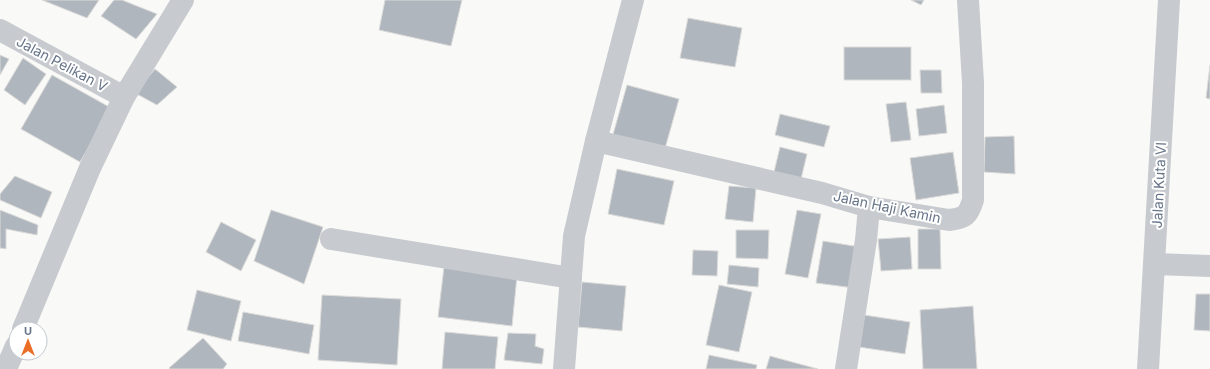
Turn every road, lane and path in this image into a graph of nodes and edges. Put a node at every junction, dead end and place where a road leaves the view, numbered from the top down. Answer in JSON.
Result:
{"nodes":[{"id":1,"x":183,"y":0,"type":"edge"},
{"id":2,"x":633,"y":0,"type":"edge"},
{"id":3,"x":968,"y":0,"type":"edge"},
{"id":4,"x":1169,"y":0,"type":"edge"},
{"id":5,"x":0,"y":30,"type":"edge"},
{"id":6,"x":124,"y":97,"type":"junction"},
{"id":7,"x":596,"y":140,"type":"junction"},
{"id":8,"x":869,"y":207,"type":"junction"},
{"id":9,"x":331,"y":239,"type":"dead end"},
{"id":10,"x":1155,"y":264,"type":"junction"},
{"id":11,"x":1210,"y":266,"type":"edge"},
{"id":12,"x":571,"y":278,"type":"junction"},
{"id":13,"x":26,"y":321,"type":"edge"},
{"id":14,"x":564,"y":369,"type":"edge"},
{"id":15,"x":846,"y":369,"type":"edge"},
{"id":16,"x":1148,"y":369,"type":"edge"}],
"edges":[{"from":1,"to":6,"type":"street"},
{"from":2,"to":7,"type":"street"},
{"from":3,"to":8,"type":"street","name":"Jalan Haji Kamin"},
{"from":4,"to":10,"type":"street","name":"Jalan Kuta VI"},
{"from":5,"to":6,"type":"street","name":"Jalan Pelikan V"},
{"from":6,"to":13,"type":"street"},
{"from":7,"to":8,"type":"street","name":"Jalan Haji Kamin"},
{"from":7,"to":12,"type":"street"},
{"from":8,"to":15,"type":"street"},
{"from":9,"to":12,"type":"street"},
{"from":10,"to":11,"type":"street"},
{"from":10,"to":16,"type":"street","name":"Jalan Kuta VI"},
{"from":12,"to":14,"type":"street"}]}
